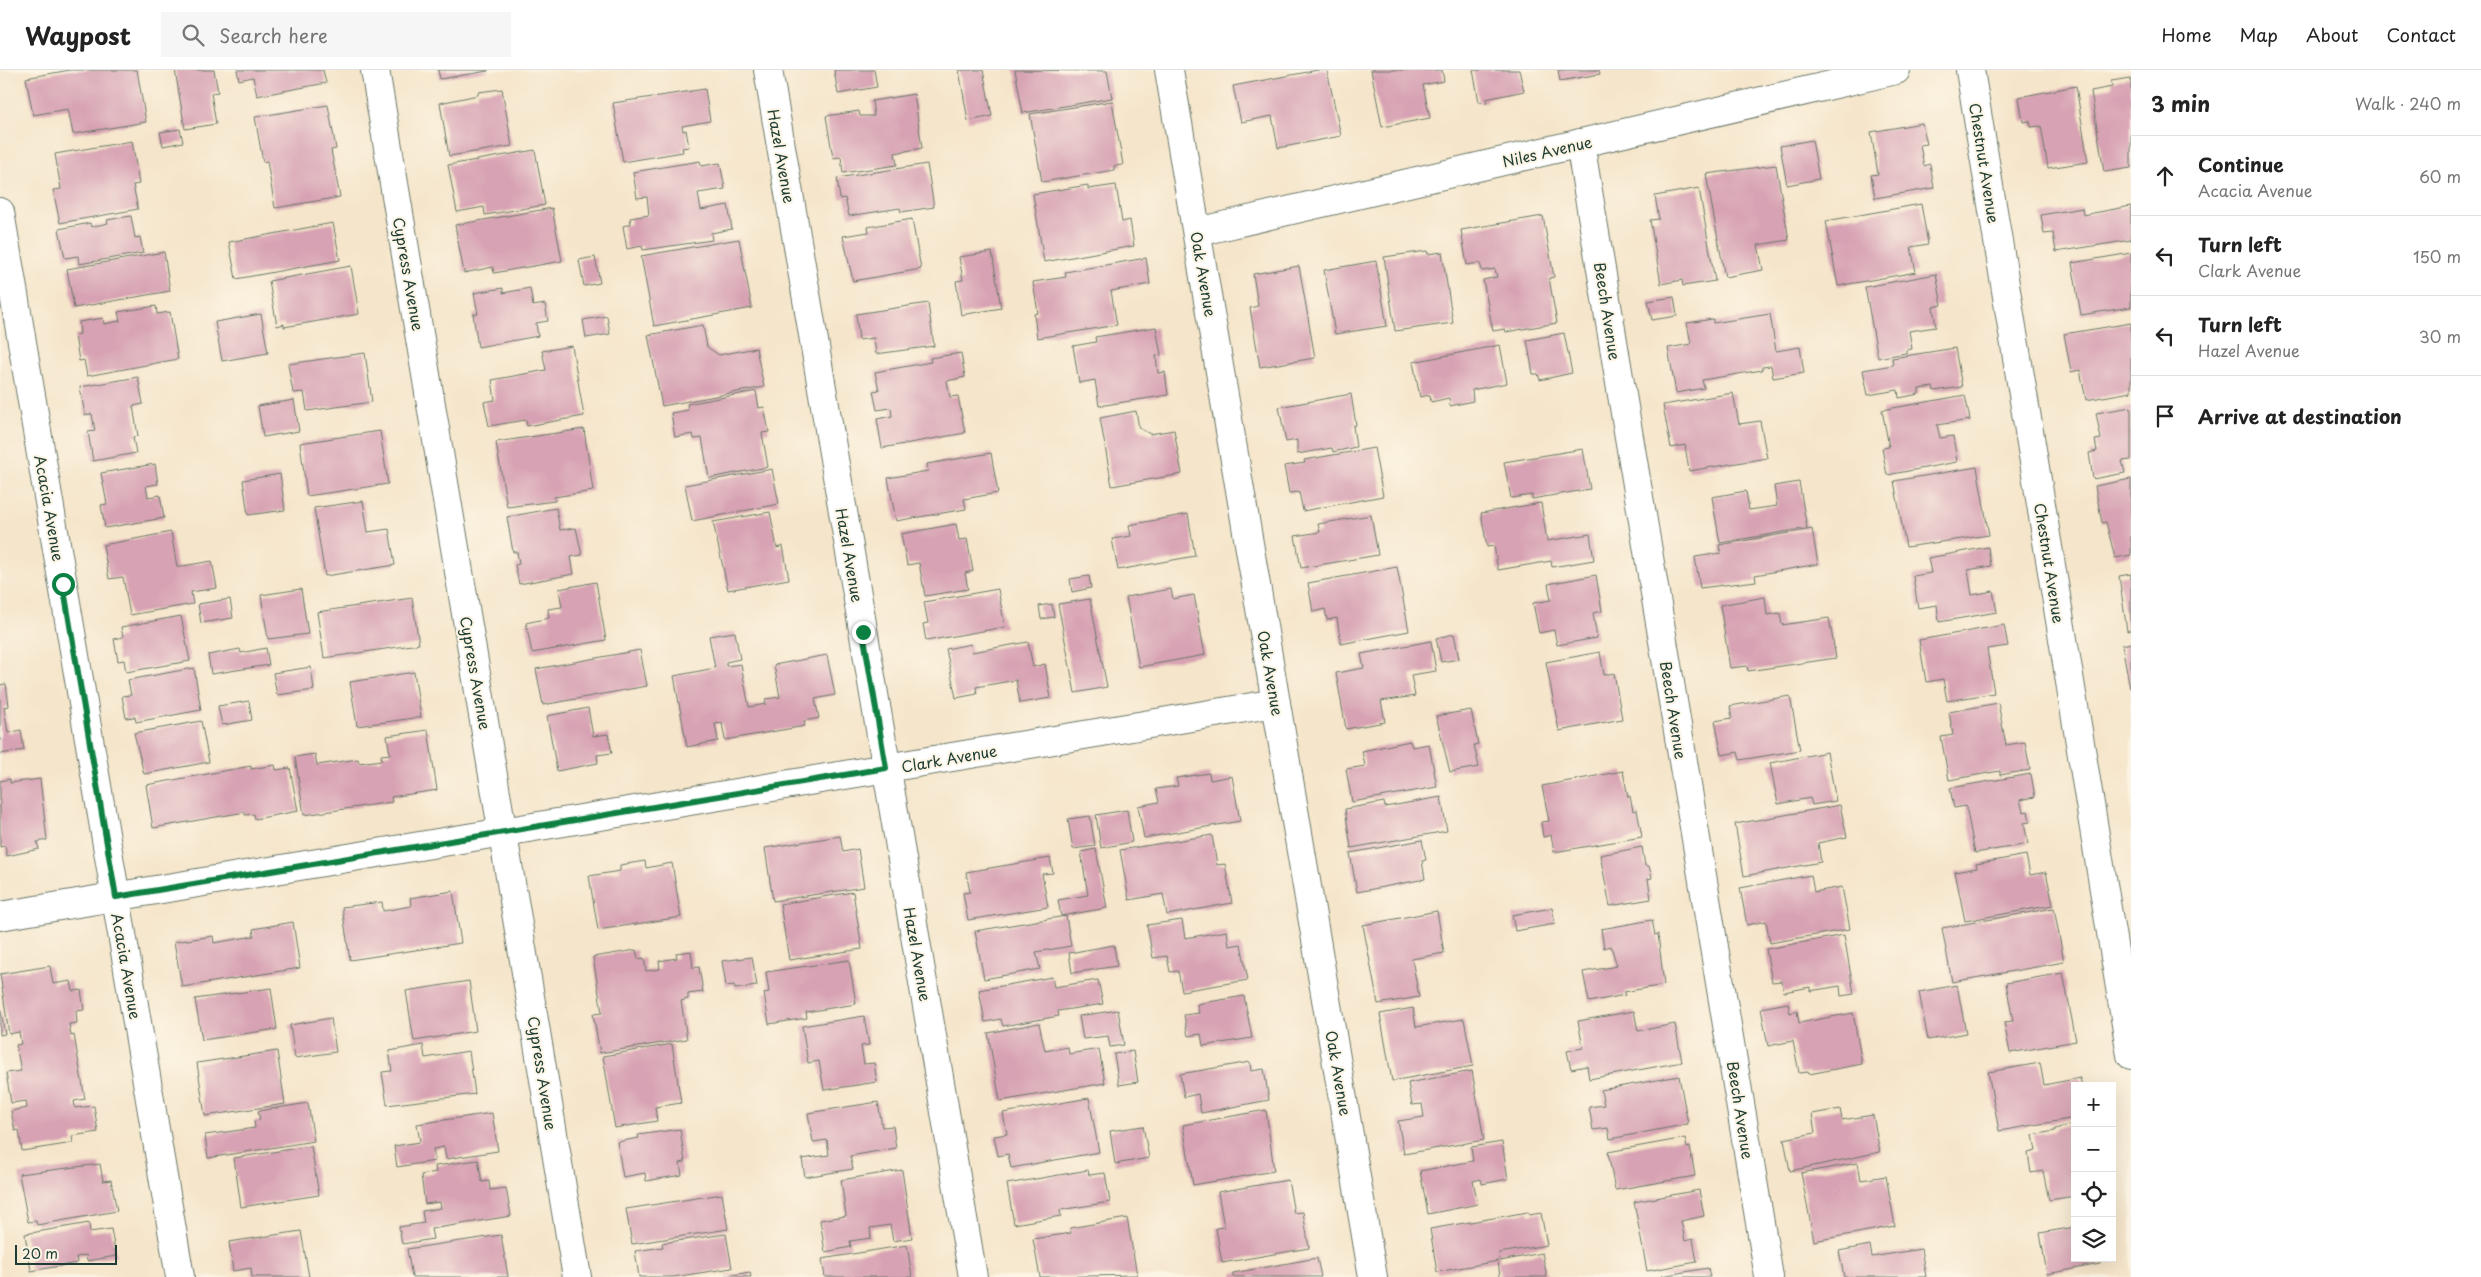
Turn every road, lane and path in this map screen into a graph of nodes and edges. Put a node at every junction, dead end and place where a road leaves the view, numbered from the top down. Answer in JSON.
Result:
{"nodes":[{"id":1,"x":375,"y":70,"type":"edge"},
{"id":2,"x":768,"y":70,"type":"edge"},
{"id":3,"x":1169,"y":70,"type":"edge"},
{"id":4,"x":1896,"y":70,"type":"edge"},
{"id":5,"x":1970,"y":70,"type":"edge"},
{"id":6,"x":1580,"y":143,"type":"junction"},
{"id":7,"x":0,"y":212,"type":"edge"},
{"id":8,"x":1197,"y":232,"type":"junction"},
{"id":9,"x":1276,"y":703,"type":"junction"},
{"id":10,"x":886,"y":768,"type":"junction"},
{"id":11,"x":503,"y":832,"type":"junction"},
{"id":12,"x":116,"y":897,"type":"junction"},
{"id":13,"x":0,"y":916,"type":"edge"},
{"id":14,"x":2131,"y":1055,"type":"edge"},
{"id":15,"x":180,"y":1277,"type":"edge"},
{"id":16,"x":577,"y":1277,"type":"edge"},
{"id":17,"x":973,"y":1277,"type":"edge"},
{"id":18,"x":1373,"y":1277,"type":"edge"},
{"id":19,"x":1769,"y":1277,"type":"edge"}],
"edges":[{"from":1,"to":11,"type":"street","name":"Cypress Avenue"},
{"from":2,"to":10,"type":"street","name":"Hazel Avenue"},
{"from":3,"to":8,"type":"street","name":"Oak Avenue"},
{"from":4,"to":6,"type":"street","name":"Niles Avenue"},
{"from":5,"to":14,"type":"street","name":"Chestnut Avenue"},
{"from":6,"to":8,"type":"street","name":"Niles Avenue"},
{"from":6,"to":19,"type":"street","name":"Beech Avenue"},
{"from":7,"to":12,"type":"street","name":"Acacia Avenue"},
{"from":8,"to":9,"type":"street","name":"Oak Avenue"},
{"from":9,"to":10,"type":"street","name":"Clark Avenue"},
{"from":9,"to":18,"type":"street","name":"Oak Avenue"},
{"from":10,"to":11,"type":"street","name":"Clark Avenue"},
{"from":10,"to":17,"type":"street","name":"Hazel Avenue"},
{"from":11,"to":12,"type":"street","name":"Clark Avenue"},
{"from":11,"to":16,"type":"street","name":"Cypress Avenue"},
{"from":12,"to":13,"type":"street","name":"Clark Avenue"},
{"from":12,"to":15,"type":"street","name":"Acacia Avenue"}]}
